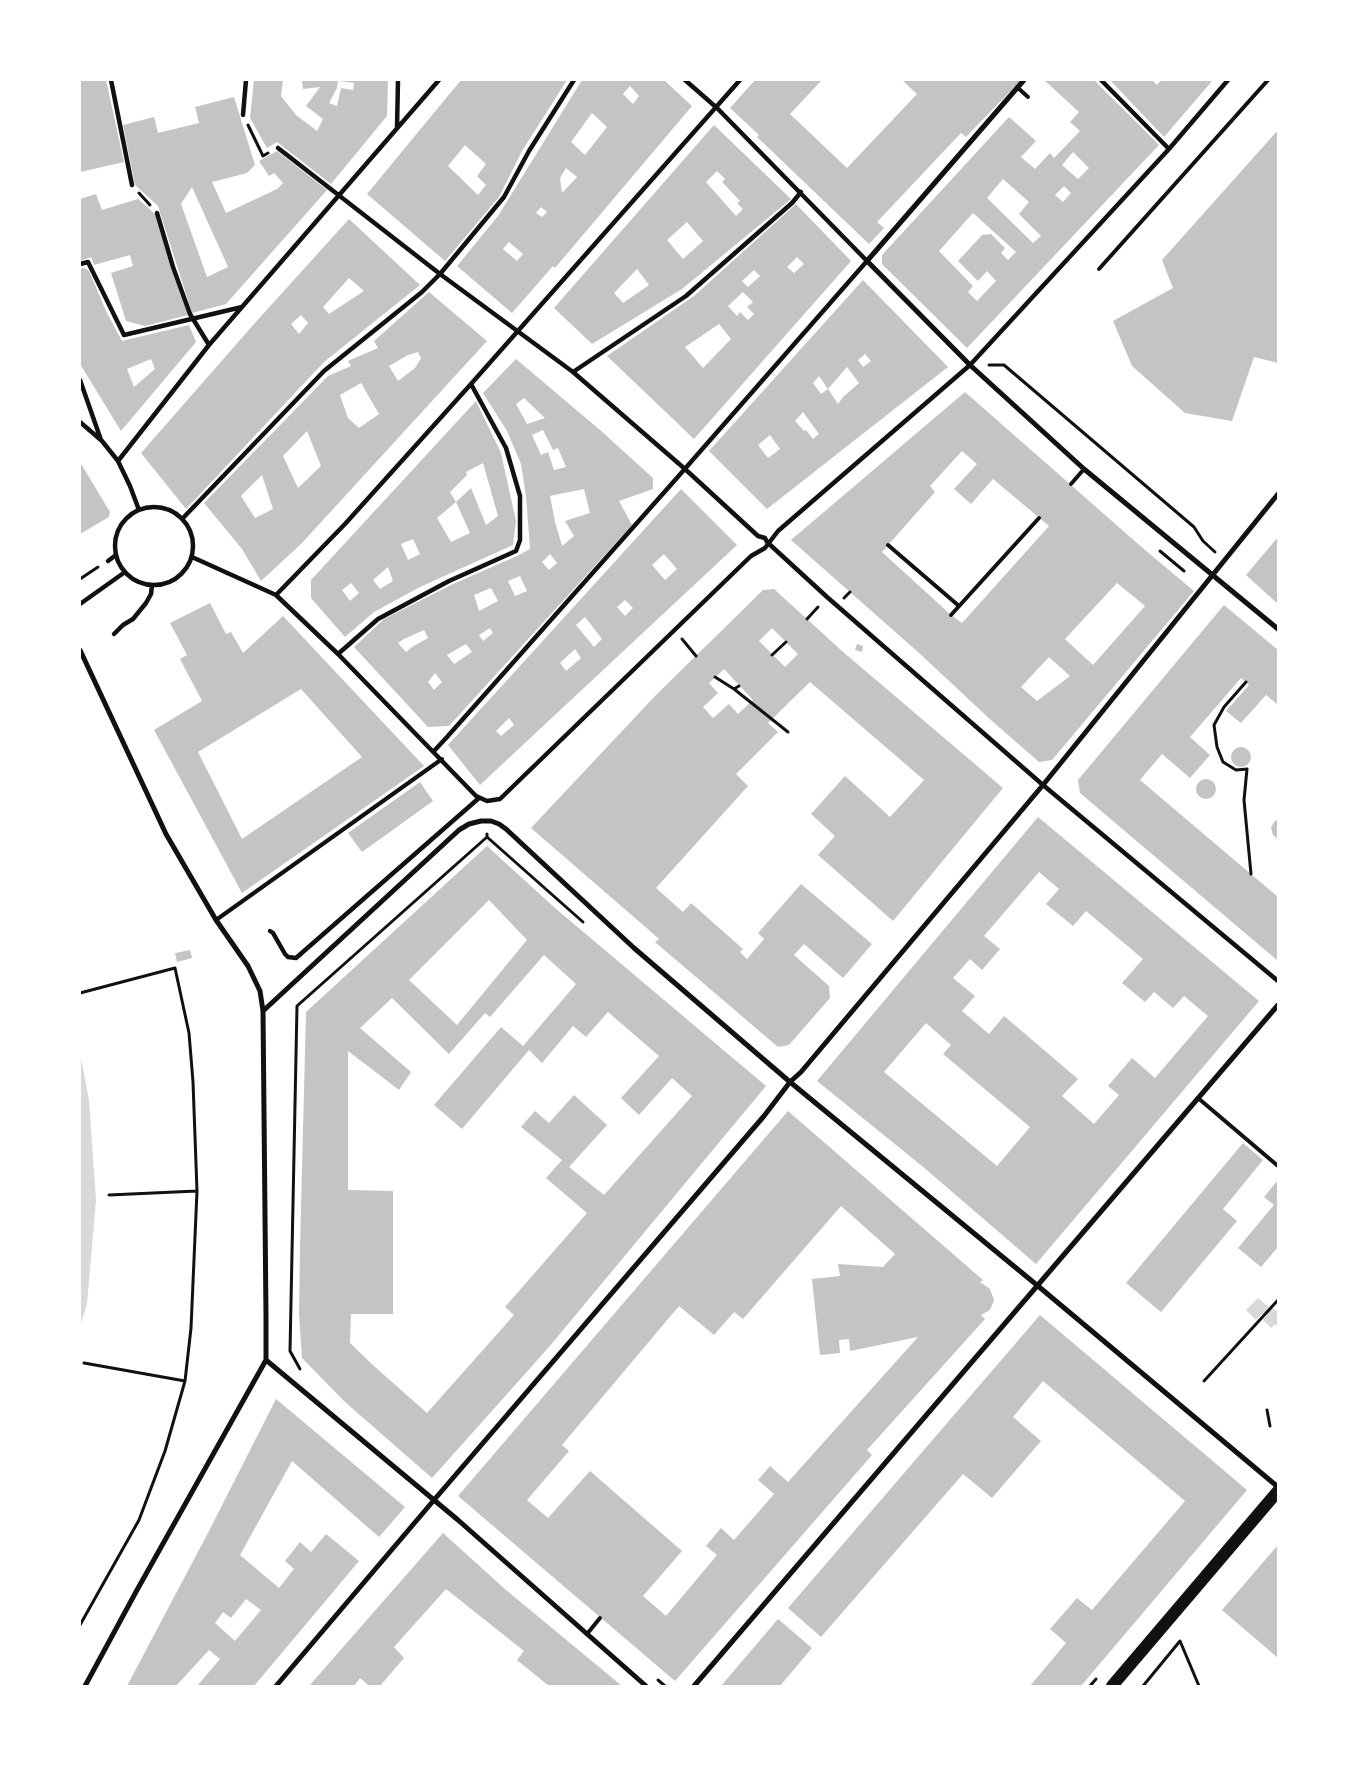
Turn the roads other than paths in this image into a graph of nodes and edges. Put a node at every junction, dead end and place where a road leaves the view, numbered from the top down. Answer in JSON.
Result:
{"nodes":[{"id":1,"x":111,"y":80,"type":"edge"},
{"id":2,"x":246,"y":80,"type":"edge"},
{"id":3,"x":398,"y":80,"type":"edge"},
{"id":4,"x":439,"y":80,"type":"edge"},
{"id":5,"x":574,"y":80,"type":"edge"},
{"id":6,"x":685,"y":80,"type":"edge"},
{"id":7,"x":740,"y":80,"type":"edge"},
{"id":8,"x":1024,"y":80,"type":"edge"},
{"id":9,"x":1101,"y":80,"type":"edge"},
{"id":10,"x":1228,"y":80,"type":"edge"},
{"id":11,"x":1268,"y":80,"type":"edge"},
{"id":12,"x":1017,"y":88,"type":"junction"},
{"id":13,"x":1028,"y":97,"type":"dead end"},
{"id":14,"x":717,"y":108,"type":"junction"},
{"id":15,"x":243,"y":115,"type":"road end"},
{"id":16,"x":397,"y":128,"type":"junction"},
{"id":17,"x":278,"y":148,"type":"road end"},
{"id":18,"x":1169,"y":149,"type":"junction"},
{"id":19,"x":132,"y":185,"type":"road end"},
{"id":20,"x":801,"y":192,"type":"junction"},
{"id":21,"x":339,"y":196,"type":"junction"},
{"id":22,"x":157,"y":213,"type":"road end"},
{"id":23,"x":867,"y":261,"type":"junction"},
{"id":24,"x":80,"y":264,"type":"edge"},
{"id":25,"x":1099,"y":270,"type":"dead end"},
{"id":26,"x":440,"y":274,"type":"junction"},
{"id":27,"x":242,"y":307,"type":"junction"},
{"id":28,"x":192,"y":319,"type":"junction"},
{"id":29,"x":519,"y":331,"type":"junction"},
{"id":30,"x":209,"y":345,"type":"junction"},
{"id":31,"x":970,"y":364,"type":"junction"},
{"id":32,"x":573,"y":372,"type":"junction"},
{"id":33,"x":80,"y":380,"type":"edge"},
{"id":34,"x":471,"y":384,"type":"junction"},
{"id":35,"x":80,"y":422,"type":"edge"},
{"id":36,"x":102,"y":441,"type":"junction"},
{"id":37,"x":118,"y":462,"type":"junction"},
{"id":38,"x":1084,"y":468,"type":"junction"},
{"id":39,"x":685,"y":469,"type":"junction"},
{"id":40,"x":1070,"y":484,"type":"dead end"},
{"id":41,"x":1278,"y":494,"type":"edge"},
{"id":42,"x":139,"y":510,"type":"junction"},
{"id":43,"x":183,"y":518,"type":"junction"},
{"id":44,"x":1039,"y":518,"type":"dead end"},
{"id":45,"x":767,"y":542,"type":"junction"},
{"id":46,"x":888,"y":546,"type":"dead end"},
{"id":47,"x":116,"y":555,"type":"junction"},
{"id":48,"x":192,"y":556,"type":"junction"},
{"id":49,"x":108,"y":560,"type":"road end"},
{"id":50,"x":125,"y":572,"type":"junction"},
{"id":51,"x":1213,"y":575,"type":"junction"},
{"id":52,"x":152,"y":585,"type":"junction"},
{"id":53,"x":276,"y":595,"type":"junction"},
{"id":54,"x":80,"y":604,"type":"edge"},
{"id":55,"x":959,"y":606,"type":"junction"},
{"id":56,"x":951,"y":615,"type":"dead end"},
{"id":57,"x":1278,"y":630,"type":"edge"},
{"id":58,"x":114,"y":634,"type":"dead end"},
{"id":59,"x":80,"y":650,"type":"edge"},
{"id":60,"x":338,"y":654,"type":"junction"},
{"id":61,"x":434,"y":751,"type":"junction"},
{"id":62,"x":442,"y":760,"type":"junction"},
{"id":63,"x":1043,"y":785,"type":"junction"},
{"id":64,"x":479,"y":798,"type":"junction"},
{"id":65,"x":216,"y":920,"type":"junction"},
{"id":66,"x":270,"y":931,"type":"dead end"},
{"id":67,"x":1278,"y":981,"type":"edge"},
{"id":68,"x":1278,"y":1005,"type":"edge"},
{"id":69,"x":264,"y":1011,"type":"junction"},
{"id":70,"x":790,"y":1082,"type":"junction"},
{"id":71,"x":1198,"y":1098,"type":"junction"},
{"id":72,"x":1278,"y":1166,"type":"edge"},
{"id":73,"x":1038,"y":1286,"type":"junction"},
{"id":74,"x":266,"y":1360,"type":"junction"},
{"id":75,"x":1278,"y":1487,"type":"edge"},
{"id":76,"x":1278,"y":1491,"type":"edge"},
{"id":77,"x":434,"y":1500,"type":"junction"},
{"id":78,"x":600,"y":1618,"type":"dead end"},
{"id":79,"x":587,"y":1634,"type":"junction"},
{"id":80,"x":85,"y":1686,"type":"edge"},
{"id":81,"x":276,"y":1686,"type":"edge"},
{"id":82,"x":646,"y":1686,"type":"edge"},
{"id":83,"x":694,"y":1686,"type":"edge"},
{"id":84,"x":1112,"y":1686,"type":"edge"}],
"edges":[{"from":1,"to":19,"type":"street"},
{"from":2,"to":15,"type":"street"},
{"from":3,"to":16,"type":"street"},
{"from":4,"to":16,"type":"street"},
{"from":5,"to":26,"type":"street"},
{"from":6,"to":14,"type":"street"},
{"from":7,"to":14,"type":"street"},
{"from":8,"to":12,"type":"street"},
{"from":9,"to":18,"type":"street"},
{"from":10,"to":18,"type":"street"},
{"from":11,"to":25,"type":"lane"},
{"from":12,"to":13,"type":"lane"},
{"from":12,"to":23,"type":"street"},
{"from":14,"to":20,"type":"street"},
{"from":14,"to":29,"type":"street"},
{"from":16,"to":21,"type":"street"},
{"from":17,"to":21,"type":"street"},
{"from":18,"to":31,"type":"street"},
{"from":20,"to":23,"type":"street"},
{"from":20,"to":32,"type":"street"},
{"from":21,"to":26,"type":"street"},
{"from":21,"to":27,"type":"street"},
{"from":22,"to":28,"type":"street"},
{"from":23,"to":31,"type":"street"},
{"from":23,"to":39,"type":"street"},
{"from":24,"to":28,"type":"street"},
{"from":26,"to":29,"type":"street"},
{"from":26,"to":43,"type":"street"},
{"from":27,"to":28,"type":"street"},
{"from":27,"to":30,"type":"street"},
{"from":28,"to":30,"type":"street"},
{"from":29,"to":32,"type":"street"},
{"from":29,"to":34,"type":"street"},
{"from":30,"to":37,"type":"street"},
{"from":31,"to":38,"type":"street"},
{"from":31,"to":45,"type":"street"},
{"from":32,"to":39,"type":"street"},
{"from":33,"to":36,"type":"street"},
{"from":34,"to":53,"type":"street"},
{"from":34,"to":60,"type":"street"},
{"from":35,"to":36,"type":"street"},
{"from":36,"to":37,"type":"street"},
{"from":37,"to":42,"type":"street"},
{"from":38,"to":40,"type":"lane"},
{"from":38,"to":51,"type":"street"},
{"from":39,"to":45,"type":"street"},
{"from":39,"to":61,"type":"street"},
{"from":41,"to":51,"type":"street"},
{"from":42,"to":43,"type":"street"},
{"from":42,"to":47,"type":"street"},
{"from":43,"to":48,"type":"street"},
{"from":44,"to":55,"type":"lane"},
{"from":45,"to":63,"type":"street"},
{"from":45,"to":64,"type":"street"},
{"from":46,"to":55,"type":"lane"},
{"from":47,"to":49,"type":"street"},
{"from":47,"to":50,"type":"street"},
{"from":48,"to":52,"type":"street"},
{"from":48,"to":53,"type":"street"},
{"from":50,"to":52,"type":"street"},
{"from":50,"to":54,"type":"street"},
{"from":51,"to":57,"type":"street"},
{"from":51,"to":63,"type":"street"},
{"from":52,"to":58,"type":"street"},
{"from":53,"to":60,"type":"street"},
{"from":55,"to":56,"type":"lane"},
{"from":59,"to":65,"type":"street"},
{"from":60,"to":61,"type":"street"},
{"from":61,"to":62,"type":"street"},
{"from":62,"to":64,"type":"street"},
{"from":62,"to":65,"type":"lane"},
{"from":63,"to":67,"type":"street"},
{"from":63,"to":70,"type":"street"},
{"from":64,"to":66,"type":"street"},
{"from":65,"to":69,"type":"street"},
{"from":68,"to":71,"type":"street"},
{"from":69,"to":70,"type":"street"},
{"from":69,"to":74,"type":"street"},
{"from":70,"to":73,"type":"street"},
{"from":70,"to":77,"type":"street"},
{"from":71,"to":72,"type":"lane"},
{"from":71,"to":73,"type":"street"},
{"from":73,"to":75,"type":"street"},
{"from":73,"to":83,"type":"street"},
{"from":74,"to":77,"type":"street"},
{"from":74,"to":80,"type":"street"},
{"from":76,"to":84,"type":"main road"},
{"from":77,"to":79,"type":"street"},
{"from":77,"to":81,"type":"street"},
{"from":78,"to":79,"type":"lane"},
{"from":79,"to":82,"type":"street"}]}
